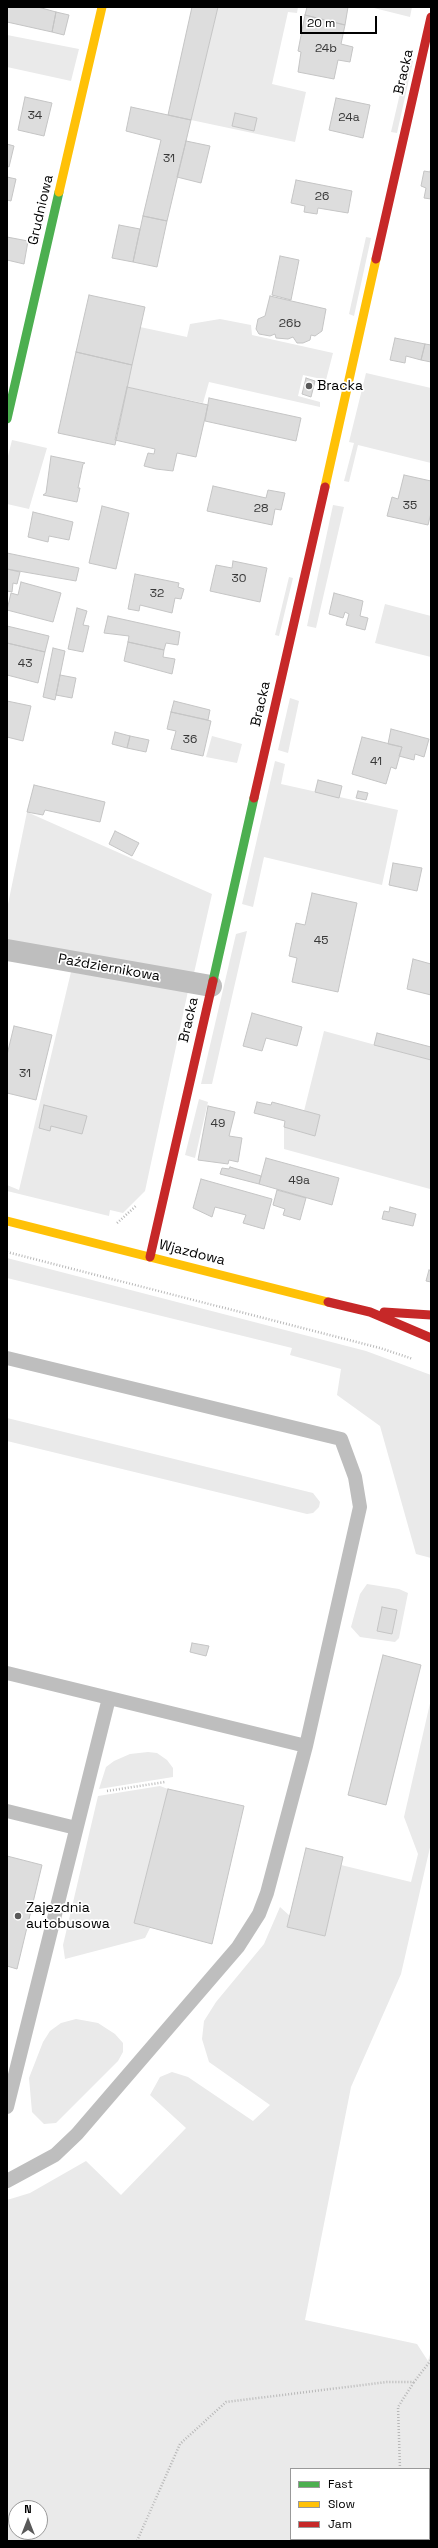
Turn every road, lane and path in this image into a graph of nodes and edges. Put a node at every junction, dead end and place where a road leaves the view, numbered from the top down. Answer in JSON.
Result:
{"nodes":[{"id":1,"x":102,"y":7,"type":"edge"},
{"id":2,"x":431,"y":17,"type":"edge"},
{"id":3,"x":7,"y":419,"type":"edge"},
{"id":4,"x":7,"y":950,"type":"edge"},
{"id":5,"x":211,"y":986,"type":"junction"},
{"id":6,"x":7,"y":1222,"type":"edge"},
{"id":7,"x":7,"y":1252,"type":"edge"},
{"id":8,"x":150,"y":1257,"type":"junction"},
{"id":9,"x":370,"y":1312,"type":"junction"},
{"id":10,"x":431,"y":1315,"type":"edge"},
{"id":11,"x":431,"y":1338,"type":"edge"},
{"id":12,"x":7,"y":1358,"type":"edge"},
{"id":13,"x":419,"y":1360,"type":"dead end"},
{"id":14,"x":7,"y":1673,"type":"edge"},
{"id":15,"x":109,"y":1698,"type":"junction"},
{"id":16,"x":306,"y":1746,"type":"junction"},
{"id":17,"x":165,"y":1782,"type":"dead end"},
{"id":18,"x":106,"y":1791,"type":"dead end"},
{"id":19,"x":7,"y":1811,"type":"edge"},
{"id":20,"x":76,"y":1828,"type":"junction"},
{"id":21,"x":7,"y":2107,"type":"edge"},
{"id":22,"x":7,"y":2181,"type":"edge"},
{"id":23,"x":431,"y":2360,"type":"edge"},
{"id":24,"x":414,"y":2382,"type":"junction"},
{"id":25,"x":400,"y":2468,"type":"edge"},
{"id":26,"x":137,"y":2541,"type":"edge"}],
"edges":[{"from":1,"to":3,"type":"street","name":"Grudniowa"},
{"from":2,"to":5,"type":"street","name":"Bracka"},
{"from":4,"to":5,"type":"street","name":"Październikowa"},
{"from":5,"to":8,"type":"street","name":"Bracka"},
{"from":6,"to":8,"type":"street","name":"Wjazdowa"},
{"from":7,"to":13,"type":"path"},
{"from":8,"to":9,"type":"street","name":"Wjazdowa"},
{"from":9,"to":10,"type":"street","name":"Wjazdowa"},
{"from":9,"to":11,"type":"street","name":"Wjazdowa"},
{"from":12,"to":16,"type":"lane"},
{"from":14,"to":15,"type":"lane"},
{"from":15,"to":16,"type":"lane"},
{"from":15,"to":20,"type":"lane"},
{"from":16,"to":22,"type":"lane"},
{"from":17,"to":18,"type":"path"},
{"from":19,"to":20,"type":"lane"},
{"from":20,"to":21,"type":"lane"},
{"from":23,"to":24,"type":"path"},
{"from":24,"to":25,"type":"path"},
{"from":24,"to":26,"type":"path"}]}
